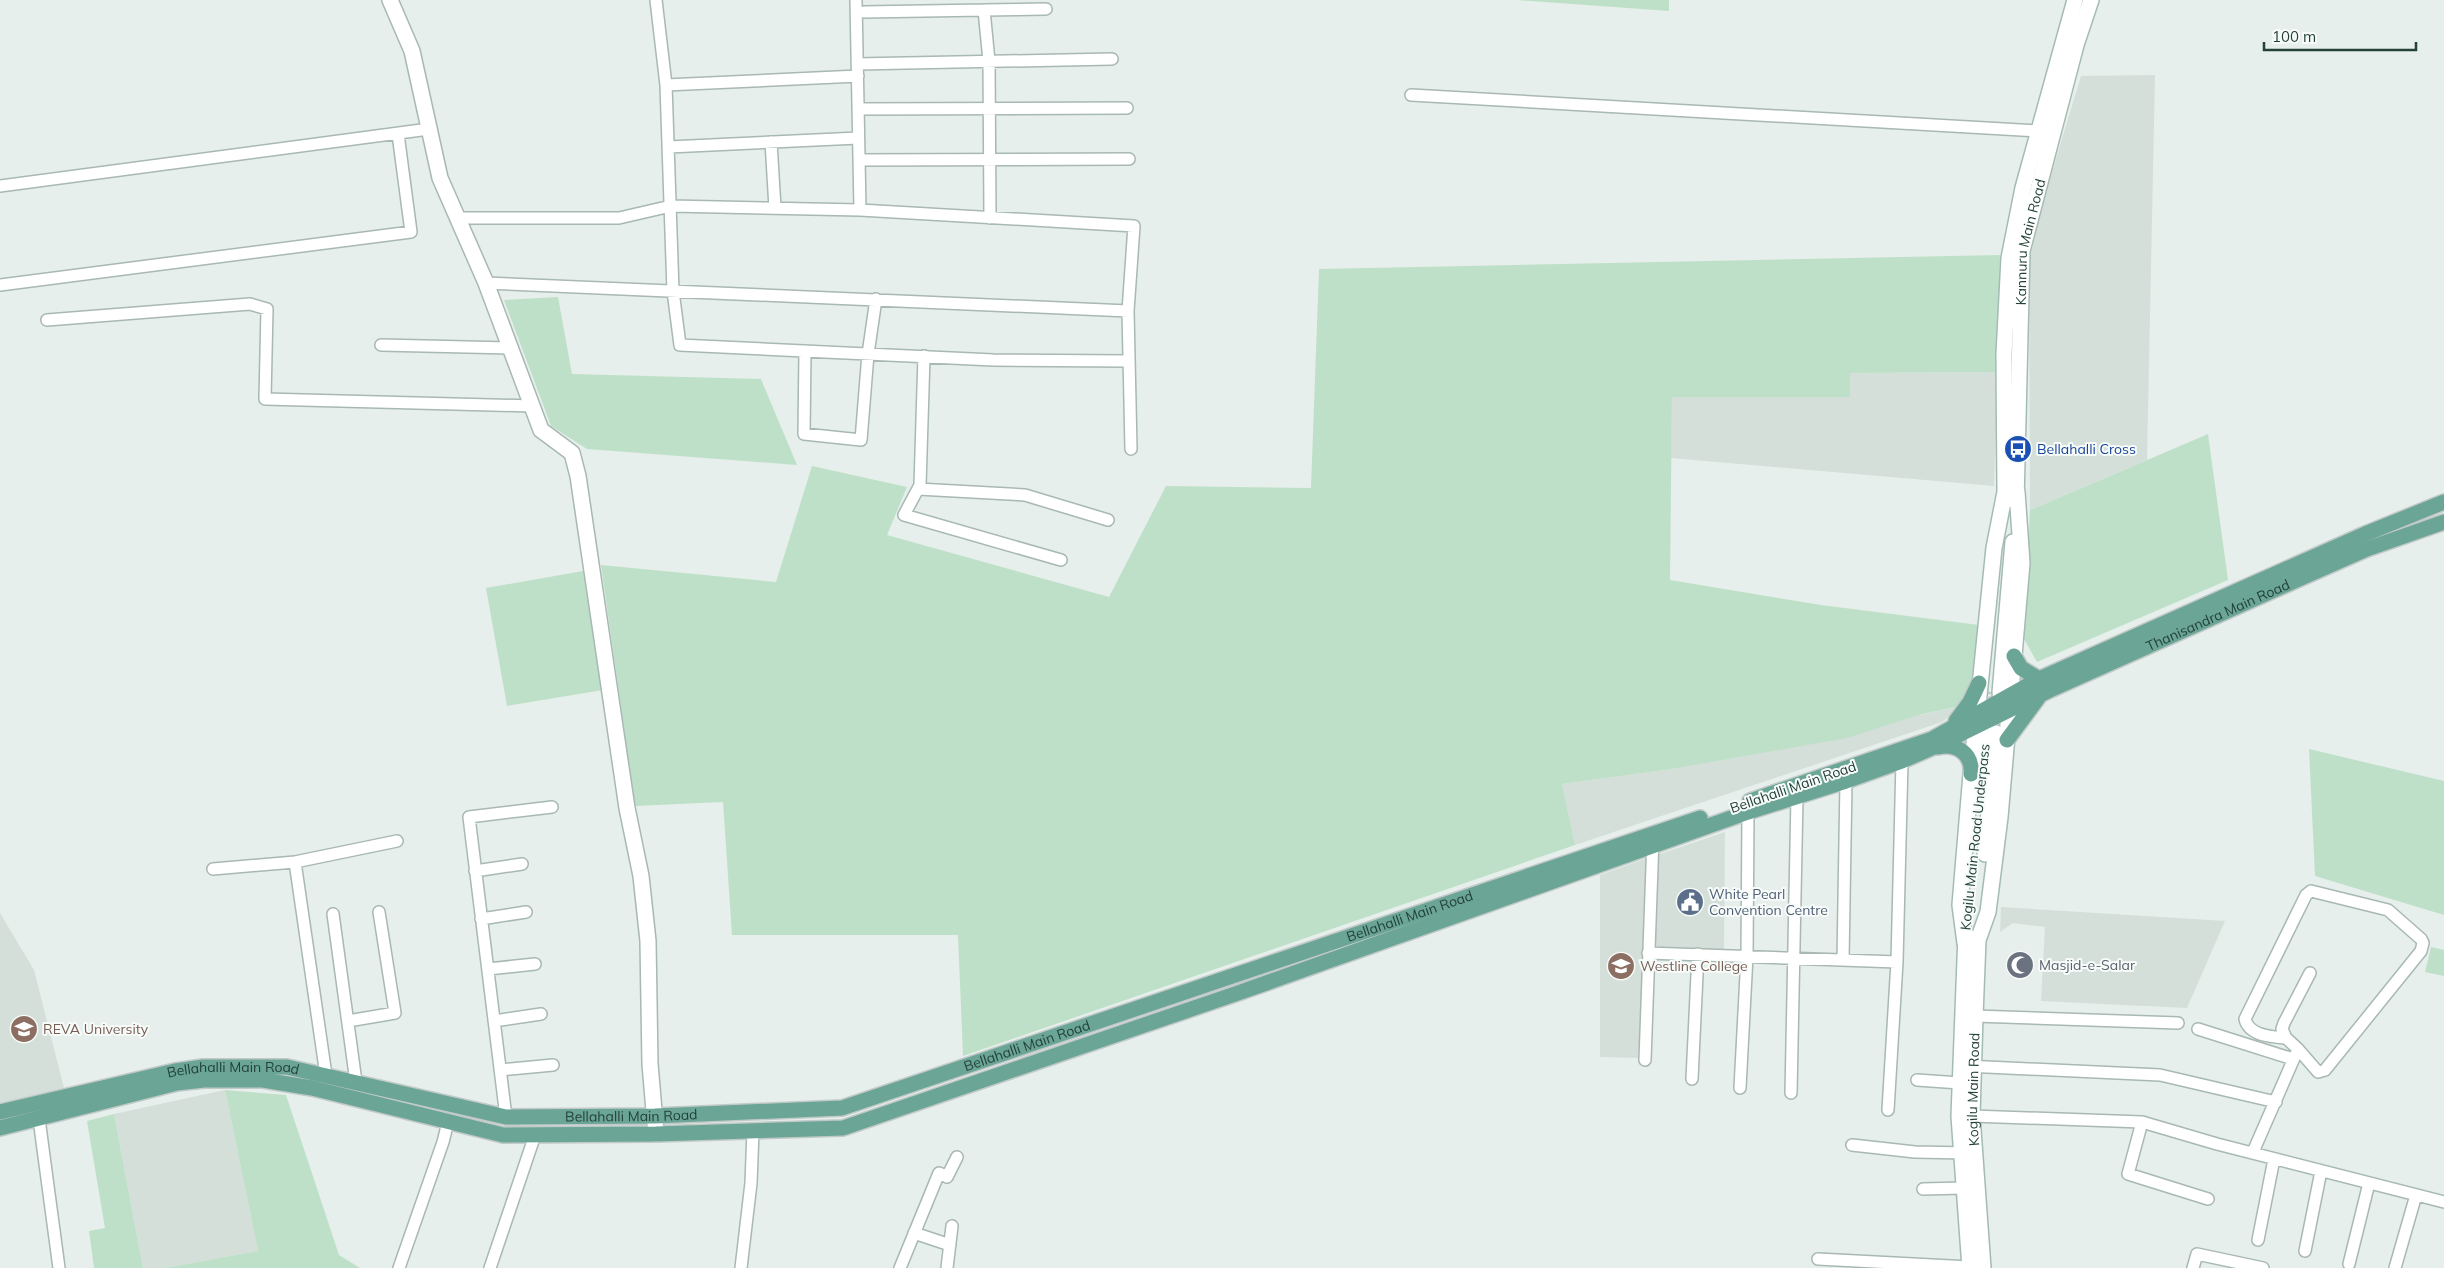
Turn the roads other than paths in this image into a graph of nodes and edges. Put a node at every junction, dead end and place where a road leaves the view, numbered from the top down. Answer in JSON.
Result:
{"nodes":[{"id":1,"x":390,"y":0,"type":"edge"},
{"id":2,"x":656,"y":0,"type":"edge"},
{"id":3,"x":856,"y":0,"type":"edge"},
{"id":4,"x":2075,"y":0,"type":"edge"},
{"id":5,"x":2092,"y":0,"type":"edge"},
{"id":6,"x":1046,"y":8,"type":"dead end"},
{"id":7,"x":984,"y":10,"type":"junction"},
{"id":8,"x":864,"y":12,"type":"dead end"},
{"id":9,"x":1112,"y":59,"type":"dead end"},
{"id":10,"x":989,"y":61,"type":"junction"},
{"id":11,"x":857,"y":64,"type":"junction"},
{"id":12,"x":858,"y":76,"type":"junction"},
{"id":13,"x":666,"y":85,"type":"junction"},
{"id":14,"x":1411,"y":95,"type":"dead end"},
{"id":15,"x":989,"y":108,"type":"junction"},
{"id":16,"x":1127,"y":108,"type":"dead end"},
{"id":17,"x":858,"y":109,"type":"junction"},
{"id":18,"x":429,"y":129,"type":"junction"},
{"id":19,"x":2039,"y":131,"type":"junction"},
{"id":20,"x":398,"y":134,"type":"junction"},
{"id":21,"x":858,"y":138,"type":"junction"},
{"id":22,"x":771,"y":142,"type":"junction"},
{"id":23,"x":669,"y":147,"type":"junction"},
{"id":24,"x":990,"y":158,"type":"junction"},
{"id":25,"x":1129,"y":159,"type":"dead end"},
{"id":26,"x":859,"y":160,"type":"junction"},
{"id":27,"x":0,"y":186,"type":"edge"},
{"id":28,"x":671,"y":206,"type":"junction"},
{"id":29,"x":775,"y":208,"type":"junction"},
{"id":30,"x":860,"y":210,"type":"junction"},
{"id":31,"x":458,"y":218,"type":"junction"},
{"id":32,"x":990,"y":218,"type":"junction"},
{"id":33,"x":486,"y":283,"type":"junction"},
{"id":34,"x":0,"y":285,"type":"edge"},
{"id":35,"x":673,"y":290,"type":"junction"},
{"id":36,"x":876,"y":299,"type":"junction"},
{"id":37,"x":1128,"y":311,"type":"junction"},
{"id":38,"x":47,"y":320,"type":"dead end"},
{"id":39,"x":381,"y":345,"type":"dead end"},
{"id":40,"x":512,"y":348,"type":"junction"},
{"id":41,"x":805,"y":351,"type":"junction"},
{"id":42,"x":868,"y":354,"type":"junction"},
{"id":43,"x":924,"y":356,"type":"junction"},
{"id":44,"x":1129,"y":361,"type":"junction"},
{"id":45,"x":533,"y":406,"type":"junction"},
{"id":46,"x":1131,"y":449,"type":"dead end"},
{"id":47,"x":918,"y":489,"type":"junction"},
{"id":48,"x":2011,"y":492,"type":"junction"},
{"id":49,"x":2444,"y":502,"type":"edge"},
{"id":50,"x":1108,"y":520,"type":"dead end"},
{"id":51,"x":2444,"y":522,"type":"edge"},
{"id":52,"x":1061,"y":560,"type":"dead end"},
{"id":53,"x":2014,"y":656,"type":"junction"},
{"id":54,"x":2042,"y":686,"type":"junction"},
{"id":55,"x":1998,"y":694,"type":"junction"},
{"id":56,"x":1989,"y":727,"type":"junction"},
{"id":57,"x":1944,"y":732,"type":"junction"},
{"id":58,"x":1934,"y":748,"type":"junction"},
{"id":59,"x":1902,"y":761,"type":"junction"},
{"id":60,"x":1971,"y":774,"type":"junction"},
{"id":61,"x":1846,"y":781,"type":"junction"},
{"id":62,"x":1797,"y":797,"type":"junction"},
{"id":63,"x":552,"y":807,"type":"dead end"},
{"id":64,"x":1748,"y":812,"type":"junction"},
{"id":65,"x":1653,"y":840,"type":"junction"},
{"id":66,"x":398,"y":841,"type":"dead end"},
{"id":67,"x":295,"y":862,"type":"junction"},
{"id":68,"x":522,"y":864,"type":"dead end"},
{"id":69,"x":213,"y":869,"type":"dead end"},
{"id":70,"x":475,"y":871,"type":"junction"},
{"id":71,"x":379,"y":912,"type":"dead end"},
{"id":72,"x":526,"y":912,"type":"dead end"},
{"id":73,"x":333,"y":914,"type":"dead end"},
{"id":74,"x":482,"y":919,"type":"junction"},
{"id":75,"x":1971,"y":941,"type":"junction"},
{"id":76,"x":1648,"y":953,"type":"junction"},
{"id":77,"x":1698,"y":954,"type":"junction"},
{"id":78,"x":1747,"y":956,"type":"junction"},
{"id":79,"x":1794,"y":958,"type":"junction"},
{"id":80,"x":1843,"y":960,"type":"junction"},
{"id":81,"x":1897,"y":962,"type":"junction"},
{"id":82,"x":535,"y":964,"type":"dead end"},
{"id":83,"x":488,"y":969,"type":"junction"},
{"id":84,"x":2310,"y":973,"type":"dead end"},
{"id":85,"x":541,"y":1014,"type":"dead end"},
{"id":86,"x":1975,"y":1016,"type":"junction"},
{"id":87,"x":348,"y":1021,"type":"junction"},
{"id":88,"x":494,"y":1021,"type":"junction"},
{"id":89,"x":2178,"y":1022,"type":"dead end"},
{"id":90,"x":2198,"y":1029,"type":"dead end"},
{"id":91,"x":2286,"y":1038,"type":"junction"},
{"id":92,"x":2298,"y":1049,"type":"junction"},
{"id":93,"x":2293,"y":1059,"type":"junction"},
{"id":94,"x":1645,"y":1060,"type":"dead end"},
{"id":95,"x":553,"y":1065,"type":"dead end"},
{"id":96,"x":1967,"y":1066,"type":"junction"},
{"id":97,"x":500,"y":1070,"type":"junction"},
{"id":98,"x":326,"y":1075,"type":"junction"},
{"id":99,"x":1692,"y":1079,"type":"dead end"},
{"id":100,"x":1917,"y":1080,"type":"dead end"},
{"id":101,"x":356,"y":1082,"type":"junction"},
{"id":102,"x":1960,"y":1083,"type":"junction"},
{"id":103,"x":1740,"y":1088,"type":"dead end"},
{"id":104,"x":1791,"y":1093,"type":"dead end"},
{"id":105,"x":2276,"y":1102,"type":"junction"},
{"id":106,"x":1888,"y":1110,"type":"dead end"},
{"id":107,"x":0,"y":1112,"type":"edge"},
{"id":108,"x":656,"y":1116,"type":"junction"},
{"id":109,"x":1972,"y":1116,"type":"junction"},
{"id":110,"x":506,"y":1117,"type":"junction"},
{"id":111,"x":39,"y":1119,"type":"junction"},
{"id":112,"x":448,"y":1122,"type":"junction"},
{"id":113,"x":2142,"y":1122,"type":"junction"},
{"id":114,"x":0,"y":1128,"type":"edge"},
{"id":115,"x":754,"y":1131,"type":"junction"},
{"id":116,"x":656,"y":1134,"type":"junction"},
{"id":117,"x":535,"y":1135,"type":"junction"},
{"id":118,"x":1852,"y":1145,"type":"dead end"},
{"id":119,"x":2253,"y":1152,"type":"junction"},
{"id":120,"x":1967,"y":1153,"type":"junction"},
{"id":121,"x":957,"y":1157,"type":"dead end"},
{"id":122,"x":2274,"y":1159,"type":"junction"},
{"id":123,"x":2321,"y":1171,"type":"junction"},
{"id":124,"x":2369,"y":1183,"type":"junction"},
{"id":125,"x":1963,"y":1188,"type":"junction"},
{"id":126,"x":1922,"y":1189,"type":"dead end"},
{"id":127,"x":2416,"y":1195,"type":"junction"},
{"id":128,"x":2208,"y":1199,"type":"dead end"},
{"id":129,"x":2444,"y":1202,"type":"edge"},
{"id":130,"x":952,"y":1226,"type":"dead end"},
{"id":131,"x":914,"y":1233,"type":"junction"},
{"id":132,"x":2258,"y":1240,"type":"dead end"},
{"id":133,"x":950,"y":1245,"type":"junction"},
{"id":134,"x":2306,"y":1251,"type":"dead end"},
{"id":135,"x":1818,"y":1259,"type":"dead end"},
{"id":136,"x":2349,"y":1264,"type":"dead end"},
{"id":137,"x":59,"y":1268,"type":"edge"},
{"id":138,"x":399,"y":1268,"type":"edge"},
{"id":139,"x":490,"y":1268,"type":"edge"},
{"id":140,"x":741,"y":1268,"type":"edge"},
{"id":141,"x":900,"y":1268,"type":"edge"},
{"id":142,"x":947,"y":1268,"type":"edge"},
{"id":143,"x":1974,"y":1268,"type":"edge"},
{"id":144,"x":2193,"y":1268,"type":"edge"},
{"id":145,"x":2264,"y":1268,"type":"edge"},
{"id":146,"x":2395,"y":1268,"type":"edge"}],
"edges":[{"from":1,"to":18,"type":"main road"},
{"from":2,"to":13,"type":"street"},
{"from":3,"to":11,"type":"street"},
{"from":4,"to":19,"type":"main road"},
{"from":5,"to":48,"type":"main road","name":"Kannuru Main Road"},
{"from":6,"to":7,"type":"street"},
{"from":7,"to":8,"type":"street"},
{"from":7,"to":10,"type":"street"},
{"from":9,"to":10,"type":"street"},
{"from":10,"to":11,"type":"street"},
{"from":10,"to":15,"type":"street"},
{"from":11,"to":12,"type":"street"},
{"from":12,"to":13,"type":"street"},
{"from":12,"to":17,"type":"street"},
{"from":13,"to":23,"type":"street"},
{"from":14,"to":19,"type":"street"},
{"from":15,"to":16,"type":"street"},
{"from":15,"to":17,"type":"street"},
{"from":15,"to":24,"type":"street"},
{"from":17,"to":21,"type":"street"},
{"from":18,"to":20,"type":"street"},
{"from":18,"to":31,"type":"main road"},
{"from":19,"to":48,"type":"main road"},
{"from":20,"to":27,"type":"street"},
{"from":20,"to":34,"type":"street"},
{"from":21,"to":22,"type":"street"},
{"from":21,"to":26,"type":"street"},
{"from":22,"to":23,"type":"street"},
{"from":22,"to":29,"type":"street"},
{"from":23,"to":28,"type":"street"},
{"from":24,"to":25,"type":"street"},
{"from":24,"to":26,"type":"street"},
{"from":24,"to":32,"type":"street"},
{"from":26,"to":30,"type":"street"},
{"from":28,"to":29,"type":"street"},
{"from":28,"to":31,"type":"street"},
{"from":28,"to":35,"type":"street"},
{"from":29,"to":30,"type":"street"},
{"from":30,"to":32,"type":"street"},
{"from":31,"to":33,"type":"main road"},
{"from":32,"to":37,"type":"street"},
{"from":33,"to":35,"type":"street"},
{"from":33,"to":40,"type":"main road"},
{"from":35,"to":36,"type":"street"},
{"from":35,"to":41,"type":"street"},
{"from":36,"to":37,"type":"street"},
{"from":36,"to":42,"type":"street"},
{"from":37,"to":44,"type":"street"},
{"from":38,"to":45,"type":"street"},
{"from":39,"to":40,"type":"street"},
{"from":40,"to":45,"type":"main road"},
{"from":41,"to":42,"type":"street"},
{"from":41,"to":42,"type":"street"},
{"from":42,"to":43,"type":"street"},
{"from":43,"to":44,"type":"street"},
{"from":43,"to":47,"type":"street"},
{"from":44,"to":46,"type":"street"},
{"from":45,"to":108,"type":"main road"},
{"from":47,"to":50,"type":"street"},
{"from":47,"to":52,"type":"street"},
{"from":48,"to":53,"type":"main road"},
{"from":48,"to":55,"type":"main road"},
{"from":48,"to":55,"type":"main road"},
{"from":49,"to":54,"type":"main road","name":"Thanisandra Main Road"},
{"from":51,"to":54,"type":"main road","name":"Thanisandra Main Road"},
{"from":53,"to":54,"type":"main road"},
{"from":53,"to":55,"type":"main road"},
{"from":54,"to":55,"type":"main road","name":"Thanisandra Main Road"},
{"from":54,"to":56,"type":"main road"},
{"from":55,"to":56,"type":"main road","name":"Thanisandra Main Road"},
{"from":55,"to":56,"type":"main road"},
{"from":55,"to":56,"type":"main road"},
{"from":55,"to":57,"type":"main road"},
{"from":56,"to":57,"type":"main road","name":"Bellahalli Main Road"},
{"from":56,"to":58,"type":"main road","name":"Bellahalli Main Road"},
{"from":56,"to":60,"type":"main road"},
{"from":56,"to":75,"type":"main road","name":"Kogilu Main Road Underpass"},
{"from":56,"to":75,"type":"main road","name":"Kogilu Main Road"},
{"from":57,"to":65,"type":"main road","name":"Bellahalli Main Road"},
{"from":58,"to":59,"type":"main road","name":"Bellahalli Main Road"},
{"from":58,"to":60,"type":"main road"},
{"from":59,"to":61,"type":"main road","name":"Bellahalli Main Road"},
{"from":59,"to":81,"type":"street"},
{"from":60,"to":75,"type":"main road"},
{"from":61,"to":62,"type":"main road","name":"Bellahalli Main Road"},
{"from":61,"to":80,"type":"street"},
{"from":62,"to":64,"type":"main road","name":"Bellahalli Main Road"},
{"from":62,"to":79,"type":"street"},
{"from":63,"to":70,"type":"street"},
{"from":64,"to":65,"type":"main road","name":"Bellahalli Main Road"},
{"from":64,"to":78,"type":"street"},
{"from":65,"to":76,"type":"street"},
{"from":65,"to":108,"type":"main road","name":"Bellahalli Main Road"},
{"from":65,"to":115,"type":"main road","name":"Bellahalli Main Road"},
{"from":66,"to":67,"type":"street"},
{"from":67,"to":69,"type":"street"},
{"from":67,"to":98,"type":"street"},
{"from":68,"to":70,"type":"street"},
{"from":70,"to":74,"type":"street"},
{"from":71,"to":87,"type":"street"},
{"from":72,"to":74,"type":"street"},
{"from":73,"to":87,"type":"street"},
{"from":74,"to":83,"type":"street"},
{"from":75,"to":86,"type":"main road","name":"Kogilu Main Road"},
{"from":75,"to":96,"type":"main road","name":"Kogilu Main Road"},
{"from":76,"to":77,"type":"street"},
{"from":76,"to":94,"type":"street"},
{"from":77,"to":78,"type":"street"},
{"from":77,"to":99,"type":"street"},
{"from":78,"to":79,"type":"street"},
{"from":78,"to":103,"type":"street"},
{"from":79,"to":80,"type":"street"},
{"from":79,"to":104,"type":"street"},
{"from":80,"to":81,"type":"street"},
{"from":81,"to":106,"type":"street"},
{"from":82,"to":83,"type":"street"},
{"from":83,"to":88,"type":"street"},
{"from":84,"to":91,"type":"street"},
{"from":85,"to":88,"type":"street"},
{"from":86,"to":89,"type":"street"},
{"from":86,"to":96,"type":"main road","name":"Kogilu Main Road"},
{"from":87,"to":101,"type":"street"},
{"from":88,"to":97,"type":"street"},
{"from":90,"to":93,"type":"street"},
{"from":91,"to":92,"type":"street"},
{"from":91,"to":92,"type":"street"},
{"from":92,"to":93,"type":"street"},
{"from":93,"to":105,"type":"street"},
{"from":95,"to":97,"type":"street"},
{"from":96,"to":102,"type":"main road","name":"Kogilu Main Road"},
{"from":96,"to":105,"type":"street"},
{"from":96,"to":109,"type":"main road","name":"Kogilu Main Road"},
{"from":97,"to":110,"type":"street"},
{"from":98,"to":101,"type":"main road","name":"Bellahalli Main Road"},
{"from":98,"to":107,"type":"main road","name":"Bellahalli Main Road"},
{"from":100,"to":102,"type":"street"},
{"from":101,"to":110,"type":"main road","name":"Bellahalli Main Road"},
{"from":102,"to":120,"type":"main road","name":"Kogilu Main Road"},
{"from":105,"to":119,"type":"street"},
{"from":108,"to":110,"type":"main road","name":"Bellahalli Main Road"},
{"from":108,"to":116,"type":"main road"},
{"from":109,"to":113,"type":"street"},
{"from":109,"to":120,"type":"main road","name":"Kogilu Main Road"},
{"from":111,"to":112,"type":"main road","name":"Bellahalli Main Road"},
{"from":111,"to":114,"type":"main road","name":"Bellahalli Main Road"},
{"from":111,"to":137,"type":"street"},
{"from":112,"to":117,"type":"main road","name":"Bellahalli Main Road"},
{"from":112,"to":138,"type":"street"},
{"from":113,"to":119,"type":"street"},
{"from":113,"to":128,"type":"street"},
{"from":115,"to":116,"type":"main road","name":"Bellahalli Main Road"},
{"from":115,"to":140,"type":"street"},
{"from":116,"to":117,"type":"main road","name":"Bellahalli Main Road"},
{"from":117,"to":139,"type":"street"},
{"from":118,"to":120,"type":"street"},
{"from":119,"to":122,"type":"street"},
{"from":120,"to":125,"type":"main road","name":"Kogilu Main Road"},
{"from":120,"to":143,"type":"main road","name":"Kogilu Main Road"},
{"from":121,"to":131,"type":"street"},
{"from":122,"to":123,"type":"street"},
{"from":122,"to":132,"type":"street"},
{"from":123,"to":124,"type":"street"},
{"from":123,"to":134,"type":"street"},
{"from":124,"to":127,"type":"street"},
{"from":124,"to":136,"type":"street"},
{"from":125,"to":126,"type":"street"},
{"from":125,"to":143,"type":"main road","name":"Kogilu Main Road"},
{"from":127,"to":129,"type":"street"},
{"from":127,"to":146,"type":"street"},
{"from":130,"to":133,"type":"street"},
{"from":131,"to":133,"type":"street"},
{"from":131,"to":141,"type":"street"},
{"from":133,"to":142,"type":"street"},
{"from":135,"to":143,"type":"street"},
{"from":144,"to":145,"type":"street"}]}
